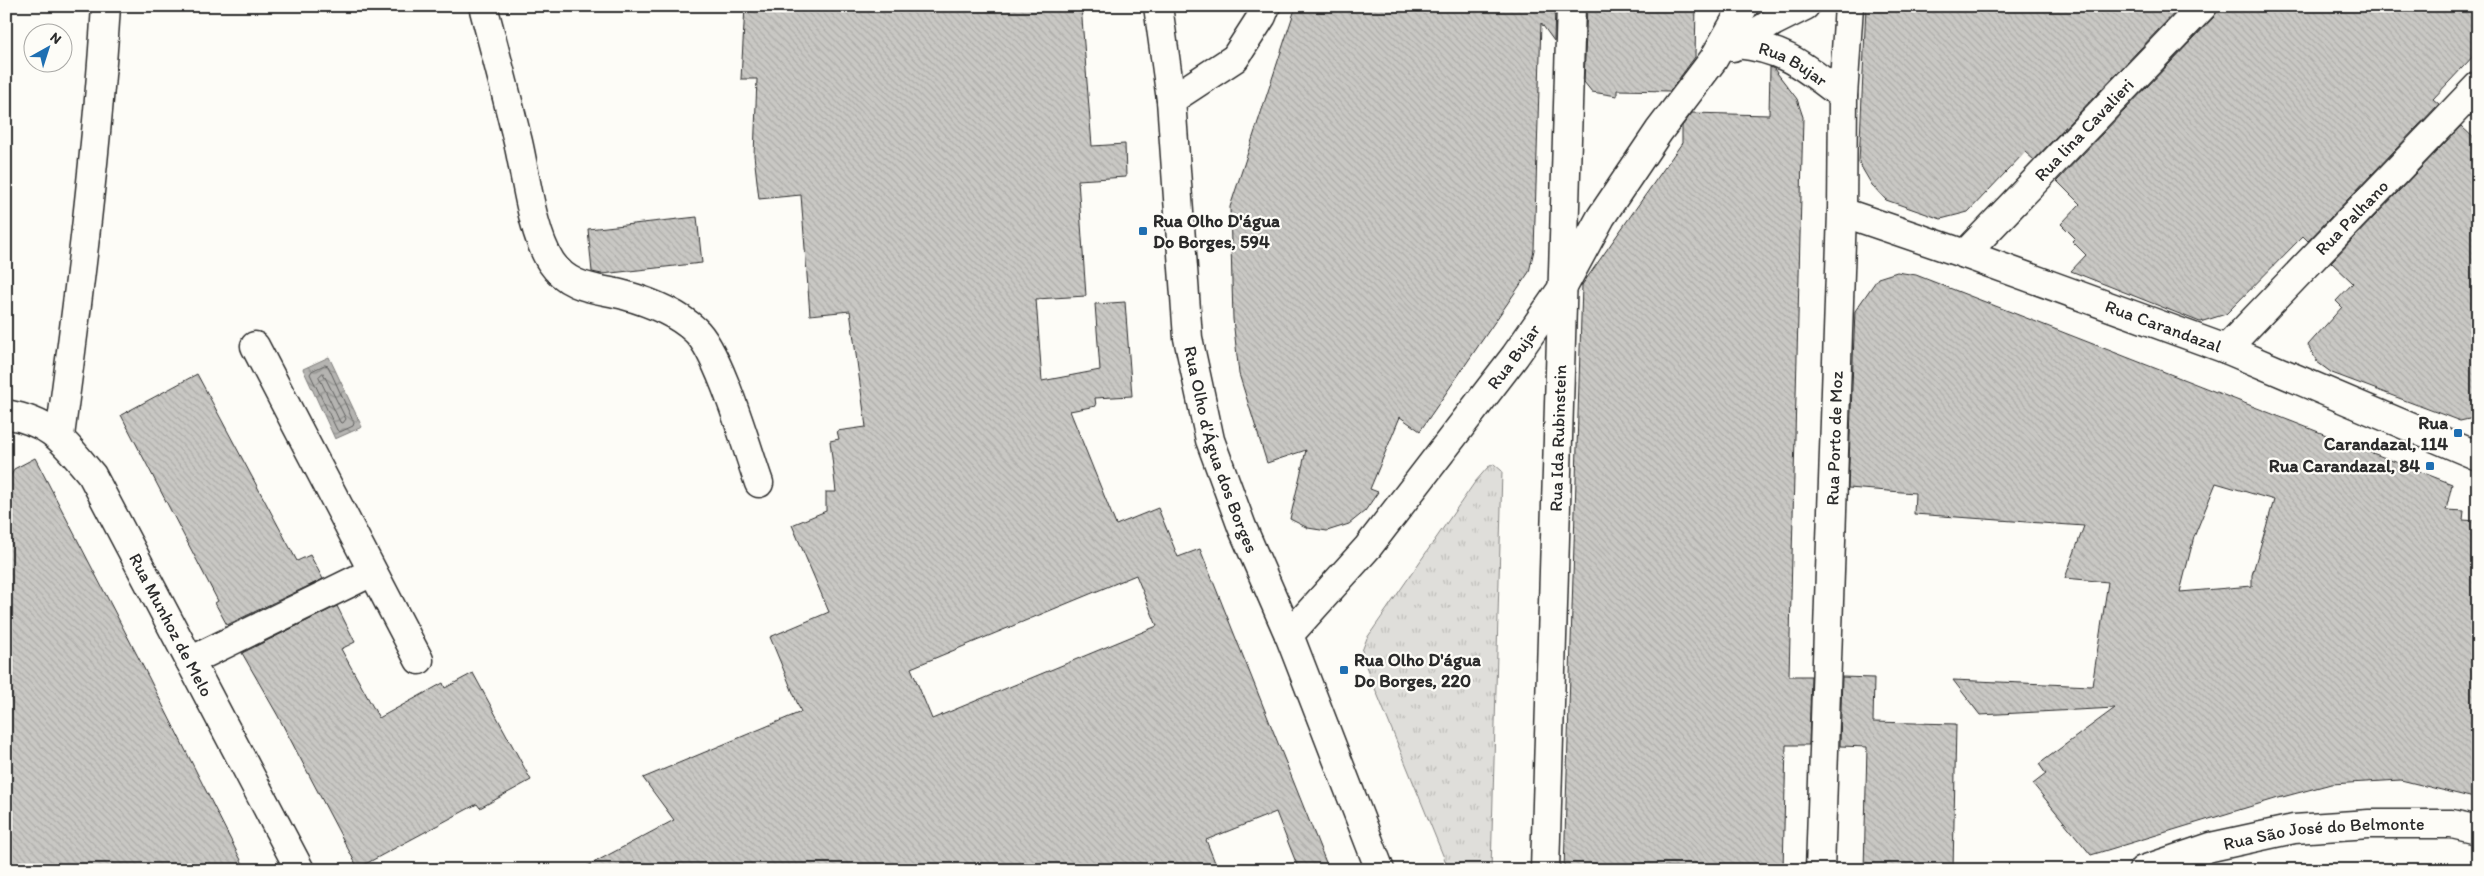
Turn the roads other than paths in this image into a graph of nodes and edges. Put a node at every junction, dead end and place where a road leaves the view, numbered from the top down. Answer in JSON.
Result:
{"nodes":[{"id":1,"x":106,"y":6,"type":"edge"},
{"id":2,"x":483,"y":6,"type":"edge"},
{"id":3,"x":1158,"y":6,"type":"edge"},
{"id":4,"x":1266,"y":6,"type":"edge"},
{"id":5,"x":1571,"y":6,"type":"edge"},
{"id":6,"x":1744,"y":6,"type":"edge"},
{"id":7,"x":1805,"y":6,"type":"edge"},
{"id":8,"x":1849,"y":6,"type":"edge"},
{"id":9,"x":2203,"y":6,"type":"edge"},
{"id":10,"x":1738,"y":44,"type":"junction"},
{"id":11,"x":1713,"y":60,"type":"junction"},
{"id":12,"x":2478,"y":86,"type":"edge"},
{"id":13,"x":1843,"y":96,"type":"junction"},
{"id":14,"x":1171,"y":100,"type":"junction"},
{"id":15,"x":1842,"y":212,"type":"junction"},
{"id":16,"x":1965,"y":254,"type":"junction"},
{"id":17,"x":1563,"y":287,"type":"junction"},
{"id":18,"x":255,"y":346,"type":"dead end"},
{"id":19,"x":2226,"y":350,"type":"junction"},
{"id":20,"x":6,"y":414,"type":"edge"},
{"id":21,"x":60,"y":436,"type":"junction"},
{"id":22,"x":2478,"y":456,"type":"edge"},
{"id":23,"x":759,"y":483,"type":"dead end"},
{"id":24,"x":372,"y":572,"type":"junction"},
{"id":25,"x":1289,"y":635,"type":"junction"},
{"id":26,"x":419,"y":660,"type":"dead end"},
{"id":27,"x":190,"y":661,"type":"junction"},
{"id":28,"x":2478,"y":830,"type":"edge"},
{"id":29,"x":300,"y":870,"type":"edge"},
{"id":30,"x":1380,"y":870,"type":"edge"},
{"id":31,"x":1545,"y":870,"type":"edge"},
{"id":32,"x":1820,"y":870,"type":"edge"},
{"id":33,"x":2143,"y":870,"type":"edge"}],
"edges":[{"from":1,"to":21,"type":"street"},
{"from":2,"to":23,"type":"street"},
{"from":3,"to":14,"type":"street","name":"Rua Olho d'Água dos Borges"},
{"from":4,"to":14,"type":"street"},
{"from":5,"to":17,"type":"street","name":"Rua Ida Rubinstein"},
{"from":6,"to":11,"type":"street","name":"Rua Bujar"},
{"from":7,"to":10,"type":"street","name":"Rua Bujar"},
{"from":8,"to":13,"type":"street","name":"Rua Porto de Moz"},
{"from":9,"to":16,"type":"street","name":"Rua lina Cavalieri"},
{"from":10,"to":11,"type":"street","name":"Rua Bujar"},
{"from":10,"to":13,"type":"street","name":"Rua Bujar"},
{"from":11,"to":17,"type":"street","name":"Rua Bujar"},
{"from":12,"to":19,"type":"street","name":"Rua Palhano"},
{"from":13,"to":15,"type":"street","name":"Rua Porto de Moz"},
{"from":14,"to":25,"type":"street","name":"Rua Olho d'Água dos Borges"},
{"from":15,"to":16,"type":"street","name":"Rua Carandazal"},
{"from":15,"to":32,"type":"street","name":"Rua Porto de Moz"},
{"from":16,"to":19,"type":"street","name":"Rua Carandazal"},
{"from":17,"to":25,"type":"street","name":"Rua Bujar"},
{"from":17,"to":31,"type":"street","name":"Rua Ida Rubinstein"},
{"from":18,"to":24,"type":"street"},
{"from":19,"to":22,"type":"street","name":"Rua Carandazal"},
{"from":20,"to":21,"type":"street","name":"Rua Munhoz de Melo"},
{"from":21,"to":27,"type":"street","name":"Rua Munhoz de Melo"},
{"from":24,"to":26,"type":"street"},
{"from":24,"to":27,"type":"street"},
{"from":25,"to":30,"type":"street","name":"Rua Olho d'Água dos Borges"},
{"from":27,"to":29,"type":"street","name":"Rua Munhoz de Melo"},
{"from":28,"to":33,"type":"street","name":"Rua São José do Belmonte"}]}
